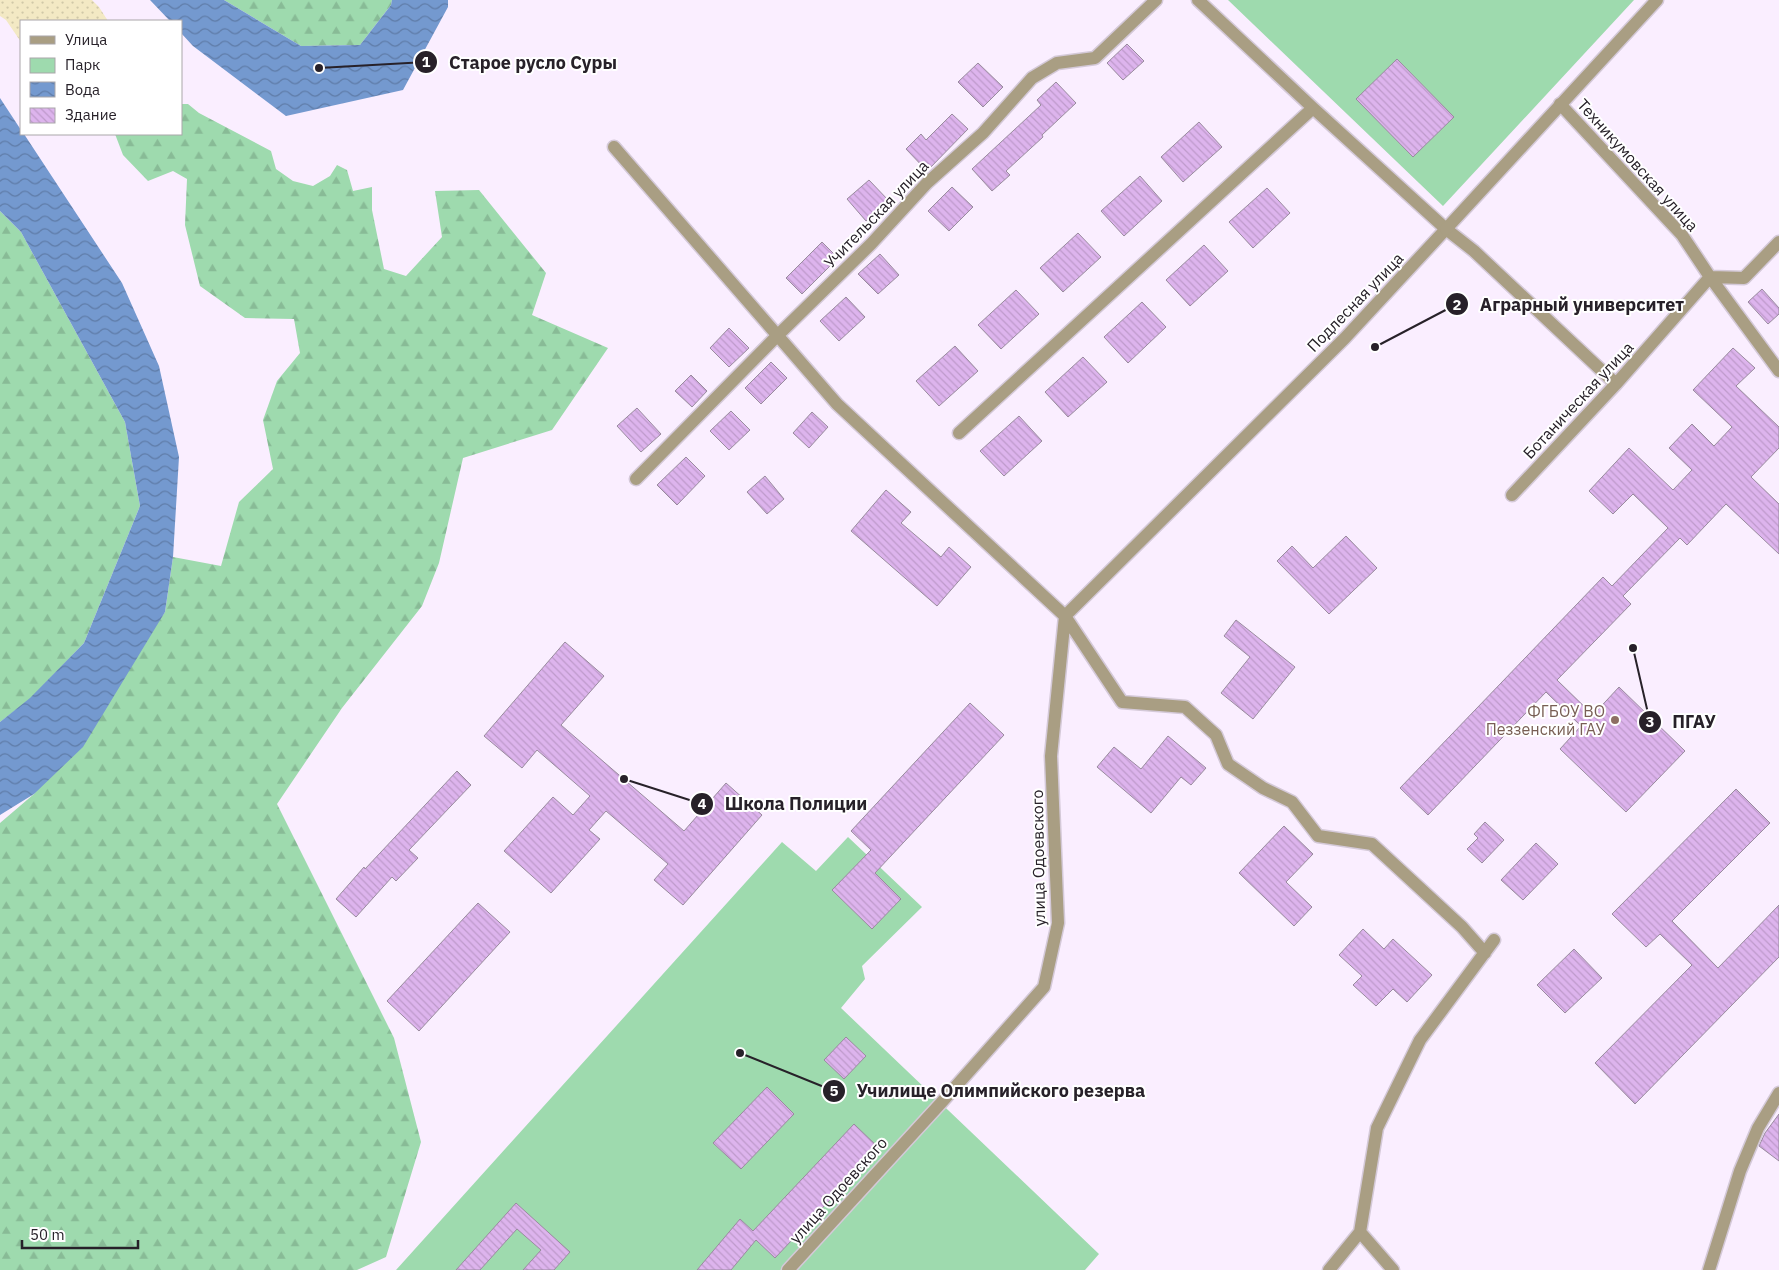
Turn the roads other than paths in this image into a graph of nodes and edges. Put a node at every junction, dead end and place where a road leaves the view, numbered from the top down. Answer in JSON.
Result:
{"nodes":[{"id":1,"x":1156,"y":0,"type":"edge"},
{"id":2,"x":1198,"y":0,"type":"edge"},
{"id":3,"x":1657,"y":0,"type":"edge"},
{"id":4,"x":1560,"y":104,"type":"junction"},
{"id":5,"x":1313,"y":108,"type":"junction"},
{"id":6,"x":614,"y":147,"type":"dead end"},
{"id":7,"x":1446,"y":229,"type":"junction"},
{"id":8,"x":1779,"y":242,"type":"edge"},
{"id":9,"x":1710,"y":277,"type":"junction"},
{"id":10,"x":778,"y":335,"type":"junction"},
{"id":11,"x":1779,"y":371,"type":"edge"},
{"id":12,"x":1616,"y":384,"type":"junction"},
{"id":13,"x":959,"y":433,"type":"dead end"},
{"id":14,"x":636,"y":479,"type":"dead end"},
{"id":15,"x":1512,"y":495,"type":"dead end"},
{"id":16,"x":1064,"y":616,"type":"junction"},
{"id":17,"x":1494,"y":940,"type":"dead end"},
{"id":18,"x":1485,"y":953,"type":"junction"},
{"id":19,"x":1779,"y":1093,"type":"edge"},
{"id":20,"x":1360,"y":1232,"type":"junction"},
{"id":21,"x":788,"y":1270,"type":"edge"},
{"id":22,"x":1329,"y":1270,"type":"edge"},
{"id":23,"x":1393,"y":1270,"type":"edge"},
{"id":24,"x":1709,"y":1270,"type":"edge"}],
"edges":[{"from":1,"to":10,"type":"street","name":"Учительская улица"},
{"from":2,"to":5,"type":"street"},
{"from":3,"to":4,"type":"street","name":"Подлесная улица"},
{"from":4,"to":7,"type":"street","name":"Подлесная улица"},
{"from":4,"to":9,"type":"street","name":"Техникумовская улица"},
{"from":5,"to":7,"type":"street"},
{"from":5,"to":13,"type":"street"},
{"from":6,"to":10,"type":"street"},
{"from":7,"to":12,"type":"street"},
{"from":7,"to":16,"type":"street","name":"Подлесная улица"},
{"from":8,"to":9,"type":"street"},
{"from":9,"to":11,"type":"street","name":"Техникумовская улица"},
{"from":9,"to":12,"type":"street","name":"Ботаническая улица"},
{"from":10,"to":14,"type":"street","name":"Учительская улица"},
{"from":10,"to":16,"type":"street"},
{"from":12,"to":15,"type":"street","name":"Ботаническая улица"},
{"from":16,"to":18,"type":"street"},
{"from":16,"to":21,"type":"street","name":"улица Одоевского"},
{"from":17,"to":18,"type":"street"},
{"from":18,"to":20,"type":"street"},
{"from":19,"to":24,"type":"street"},
{"from":20,"to":22,"type":"street"},
{"from":20,"to":23,"type":"street"}]}
